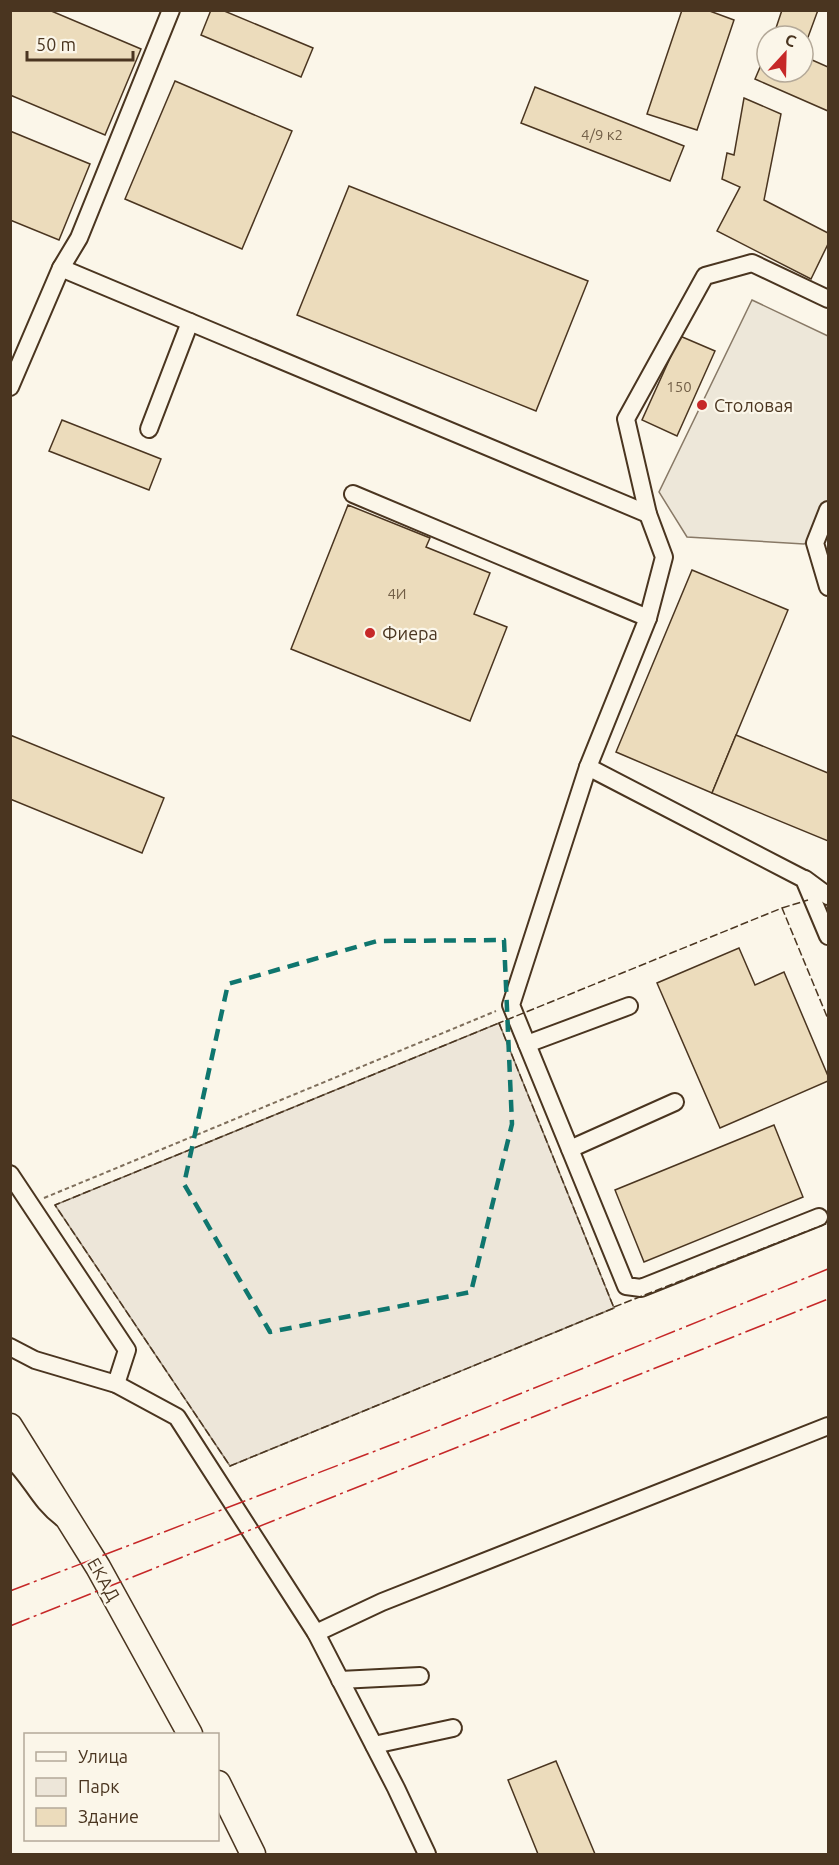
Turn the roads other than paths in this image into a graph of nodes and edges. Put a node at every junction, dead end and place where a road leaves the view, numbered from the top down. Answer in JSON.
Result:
{"nodes":[{"id":1,"x":171,"y":10,"type":"edge"},
{"id":2,"x":60,"y":268,"type":"junction"},
{"id":3,"x":828,"y":299,"type":"edge"},
{"id":4,"x":190,"y":322,"type":"junction"},
{"id":5,"x":10,"y":387,"type":"edge"},
{"id":6,"x":149,"y":429,"type":"dead end"},
{"id":7,"x":353,"y":494,"type":"dead end"},
{"id":8,"x":828,"y":510,"type":"edge"},
{"id":9,"x":648,"y":514,"type":"junction"},
{"id":10,"x":828,"y":587,"type":"edge"},
{"id":11,"x":648,"y":618,"type":"junction"},
{"id":12,"x":588,"y":767,"type":"junction"},
{"id":13,"x":804,"y":879,"type":"junction"},
{"id":14,"x":828,"y":896,"type":"edge"},
{"id":15,"x":828,"y":936,"type":"edge"},
{"id":16,"x":629,"y":1006,"type":"dead end"},
{"id":17,"x":527,"y":1044,"type":"junction"},
{"id":18,"x":675,"y":1102,"type":"dead end"},
{"id":19,"x":570,"y":1149,"type":"junction"},
{"id":20,"x":10,"y":1174,"type":"edge"},
{"id":21,"x":819,"y":1217,"type":"dead end"},
{"id":22,"x":10,"y":1347,"type":"edge"},
{"id":23,"x":116,"y":1384,"type":"junction"},
{"id":24,"x":10,"y":1426,"type":"edge"},
{"id":25,"x":828,"y":1426,"type":"edge"},
{"id":26,"x":10,"y":1458,"type":"edge"},
{"id":27,"x":71,"y":1525,"type":"junction"},
{"id":28,"x":316,"y":1633,"type":"junction"},
{"id":29,"x":420,"y":1676,"type":"dead end"},
{"id":30,"x":340,"y":1680,"type":"junction"},
{"id":31,"x":453,"y":1728,"type":"dead end"},
{"id":32,"x":189,"y":1733,"type":"edge"},
{"id":33,"x":374,"y":1745,"type":"junction"},
{"id":34,"x":219,"y":1785,"type":"edge"},
{"id":35,"x":253,"y":1854,"type":"edge"},
{"id":36,"x":427,"y":1854,"type":"edge"}],
"edges":[{"from":1,"to":2,"type":"street"},
{"from":2,"to":4,"type":"street"},
{"from":2,"to":5,"type":"street"},
{"from":3,"to":9,"type":"street"},
{"from":4,"to":6,"type":"street"},
{"from":4,"to":9,"type":"street"},
{"from":7,"to":11,"type":"street"},
{"from":8,"to":10,"type":"street"},
{"from":9,"to":11,"type":"street"},
{"from":11,"to":12,"type":"street"},
{"from":12,"to":13,"type":"street"},
{"from":12,"to":17,"type":"street"},
{"from":13,"to":14,"type":"street"},
{"from":13,"to":15,"type":"street"},
{"from":16,"to":17,"type":"street"},
{"from":17,"to":19,"type":"street"},
{"from":18,"to":19,"type":"street"},
{"from":19,"to":21,"type":"street"},
{"from":20,"to":23,"type":"street"},
{"from":22,"to":23,"type":"street"},
{"from":23,"to":28,"type":"street"},
{"from":24,"to":27,"type":"highway","name":"ЕКАД"},
{"from":25,"to":28,"type":"street"},
{"from":26,"to":27,"type":"street"},
{"from":27,"to":32,"type":"highway","name":"ЕКАД"},
{"from":28,"to":30,"type":"street"},
{"from":29,"to":30,"type":"street"},
{"from":30,"to":33,"type":"street"},
{"from":31,"to":33,"type":"street"},
{"from":33,"to":36,"type":"street"},
{"from":34,"to":35,"type":"highway"}]}
